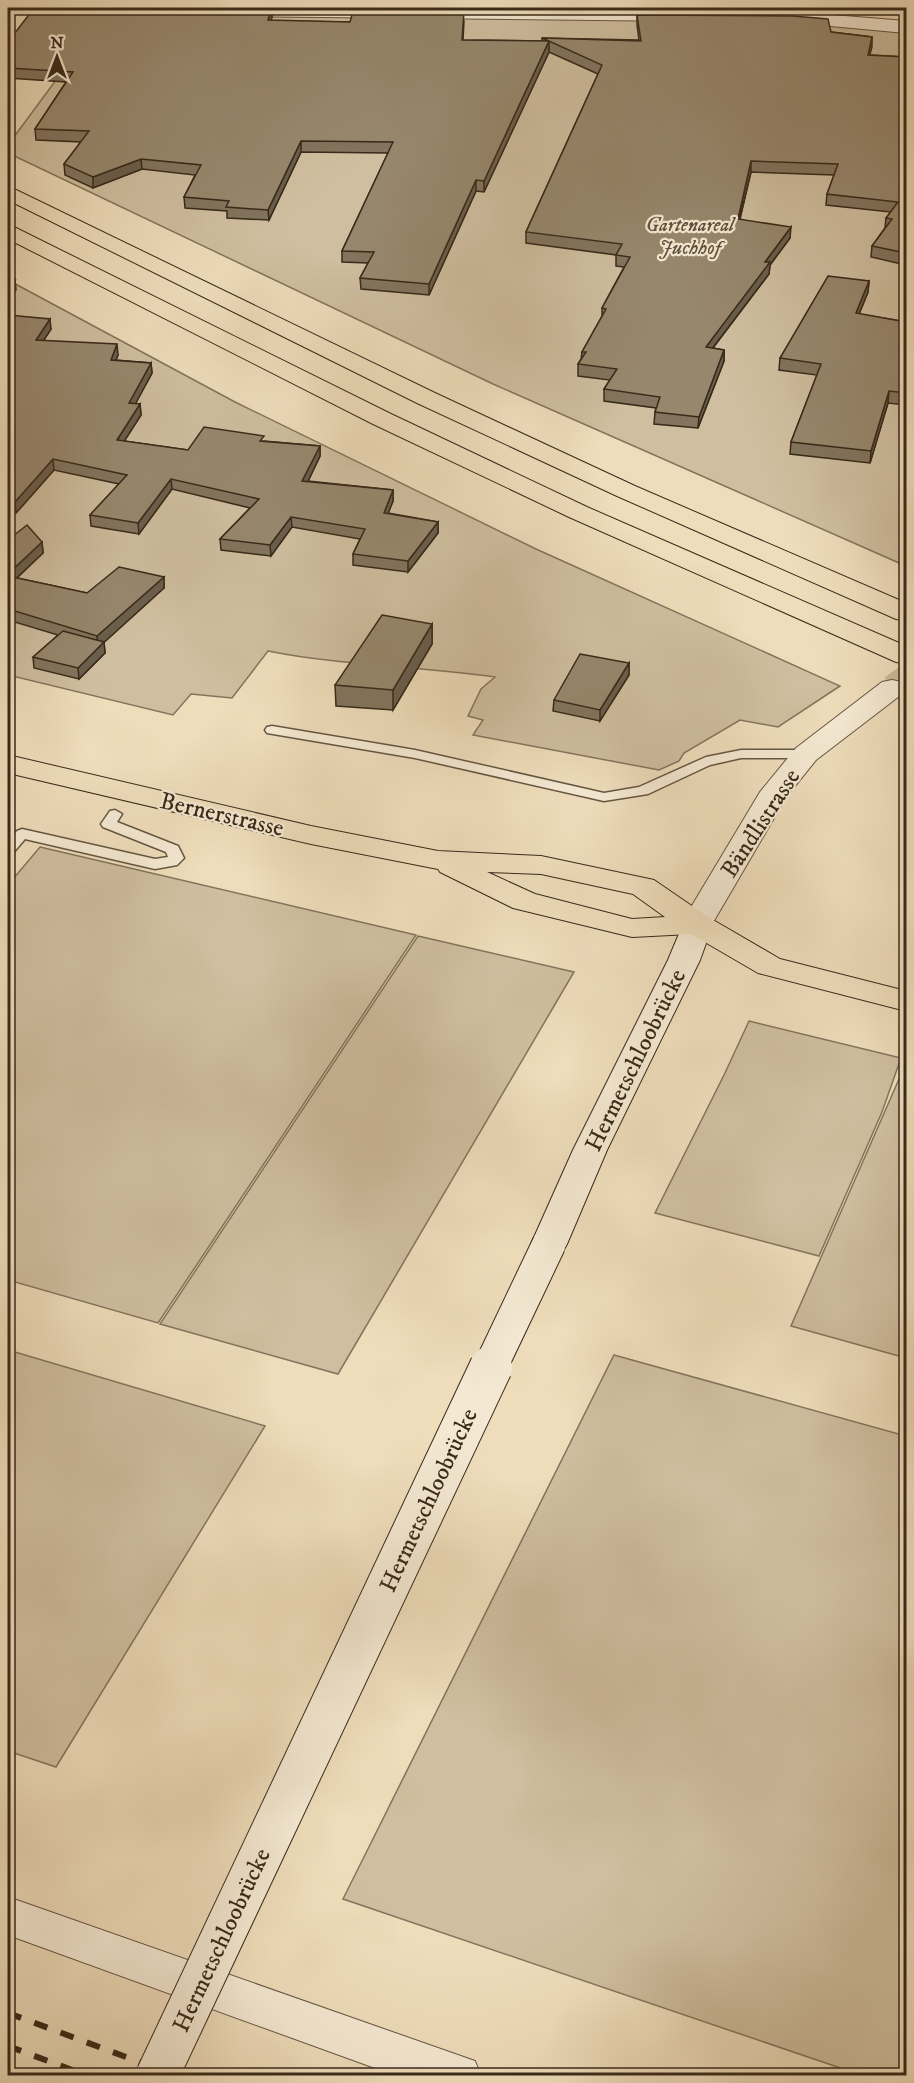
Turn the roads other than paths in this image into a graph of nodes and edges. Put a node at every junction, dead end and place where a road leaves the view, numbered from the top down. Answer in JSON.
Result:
{"nodes":[{"id":1,"x":210,"y":10,"type":"edge"},
{"id":2,"x":704,"y":15,"type":"edge"},
{"id":3,"x":759,"y":17,"type":"edge"},
{"id":4,"x":906,"y":27,"type":"edge"},
{"id":5,"x":8,"y":192,"type":"edge"},
{"id":6,"x":8,"y":231,"type":"edge"},
{"id":7,"x":906,"y":613,"type":"edge"},
{"id":8,"x":906,"y":656,"type":"edge"},
{"id":9,"x":892,"y":688,"type":"tunnel mouth"},
{"id":10,"x":272,"y":730,"type":"dead end"},
{"id":11,"x":806,"y":754,"type":"junction"},
{"id":12,"x":8,"y":764,"type":"edge"},
{"id":13,"x":115,"y":814,"type":"dead end"},
{"id":14,"x":8,"y":850,"type":"edge"},
{"id":15,"x":438,"y":860,"type":"junction"},
{"id":16,"x":697,"y":924,"type":"junction"},
{"id":17,"x":906,"y":1001,"type":"edge"},
{"id":18,"x":8,"y":1916,"type":"edge"},
{"id":19,"x":157,"y":2076,"type":"edge"},
{"id":20,"x":458,"y":2076,"type":"edge"}],
"edges":[{"from":1,"to":2,"type":"street"},
{"from":3,"to":4,"type":"street"},
{"from":5,"to":7,"type":"main road"},
{"from":6,"to":8,"type":"main road"},
{"from":9,"to":11,"type":"street","name":"Bändlistrasse"},
{"from":10,"to":11,"type":"lane"},
{"from":11,"to":16,"type":"street","name":"Bändlistrasse"},
{"from":12,"to":15,"type":"main road","name":"Bernerstrasse"},
{"from":13,"to":14,"type":"lane"},
{"from":15,"to":16,"type":"main road","name":"Bernerstrasse"},
{"from":15,"to":16,"type":"main road","name":"Bernerstrasse"},
{"from":16,"to":17,"type":"main road","name":"Bernerstrasse"},
{"from":16,"to":19,"type":"street","name":"Hermetschloobrücke","bridge":true},
{"from":18,"to":20,"type":"street"}]}
